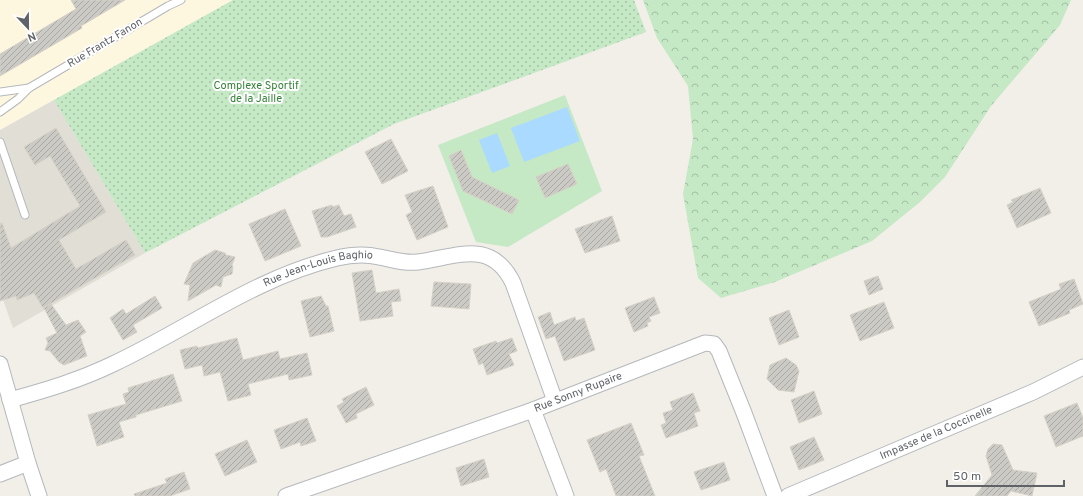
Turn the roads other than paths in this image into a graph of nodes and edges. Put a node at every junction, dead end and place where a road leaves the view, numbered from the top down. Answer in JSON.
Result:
{"nodes":[{"id":1,"x":181,"y":0,"type":"edge"},
{"id":2,"x":29,"y":88,"type":"junction"},
{"id":3,"x":0,"y":92,"type":"edge"},
{"id":4,"x":0,"y":112,"type":"edge"},
{"id":5,"x":0,"y":142,"type":"edge"},
{"id":6,"x":25,"y":215,"type":"dead end"},
{"id":7,"x":0,"y":364,"type":"edge"},
{"id":8,"x":1083,"y":367,"type":"edge"},
{"id":9,"x":10,"y":400,"type":"junction"},
{"id":10,"x":555,"y":401,"type":"junction"},
{"id":11,"x":533,"y":410,"type":"junction"},
{"id":12,"x":28,"y":463,"type":"junction"},
{"id":13,"x":0,"y":474,"type":"edge"},
{"id":14,"x":39,"y":496,"type":"edge"},
{"id":15,"x":286,"y":496,"type":"edge"},
{"id":16,"x":566,"y":496,"type":"edge"},
{"id":17,"x":775,"y":496,"type":"edge"},
{"id":18,"x":788,"y":496,"type":"edge"}],
"edges":[{"from":1,"to":2,"type":"lane","name":"Rue Frantz Fanon"},
{"from":2,"to":3,"type":"lane","name":"Rue Frantz Fanon"},
{"from":2,"to":4,"type":"lane","name":"Rue Frantz Fanon"},
{"from":5,"to":6,"type":"lane"},
{"from":7,"to":9,"type":"street"},
{"from":8,"to":18,"type":"street","name":"Impasse de la Coccinelle"},
{"from":9,"to":10,"type":"street","name":"Rue Jean-Louis Baghio"},
{"from":9,"to":12,"type":"street"},
{"from":10,"to":11,"type":"street","name":"Rue Sonny Rupaire"},
{"from":10,"to":17,"type":"street","name":"Rue Sonny Rupaire"},
{"from":11,"to":15,"type":"street","name":"Rue Sonny Rupaire"},
{"from":11,"to":16,"type":"street"},
{"from":12,"to":13,"type":"street"},
{"from":12,"to":14,"type":"street"}]}
